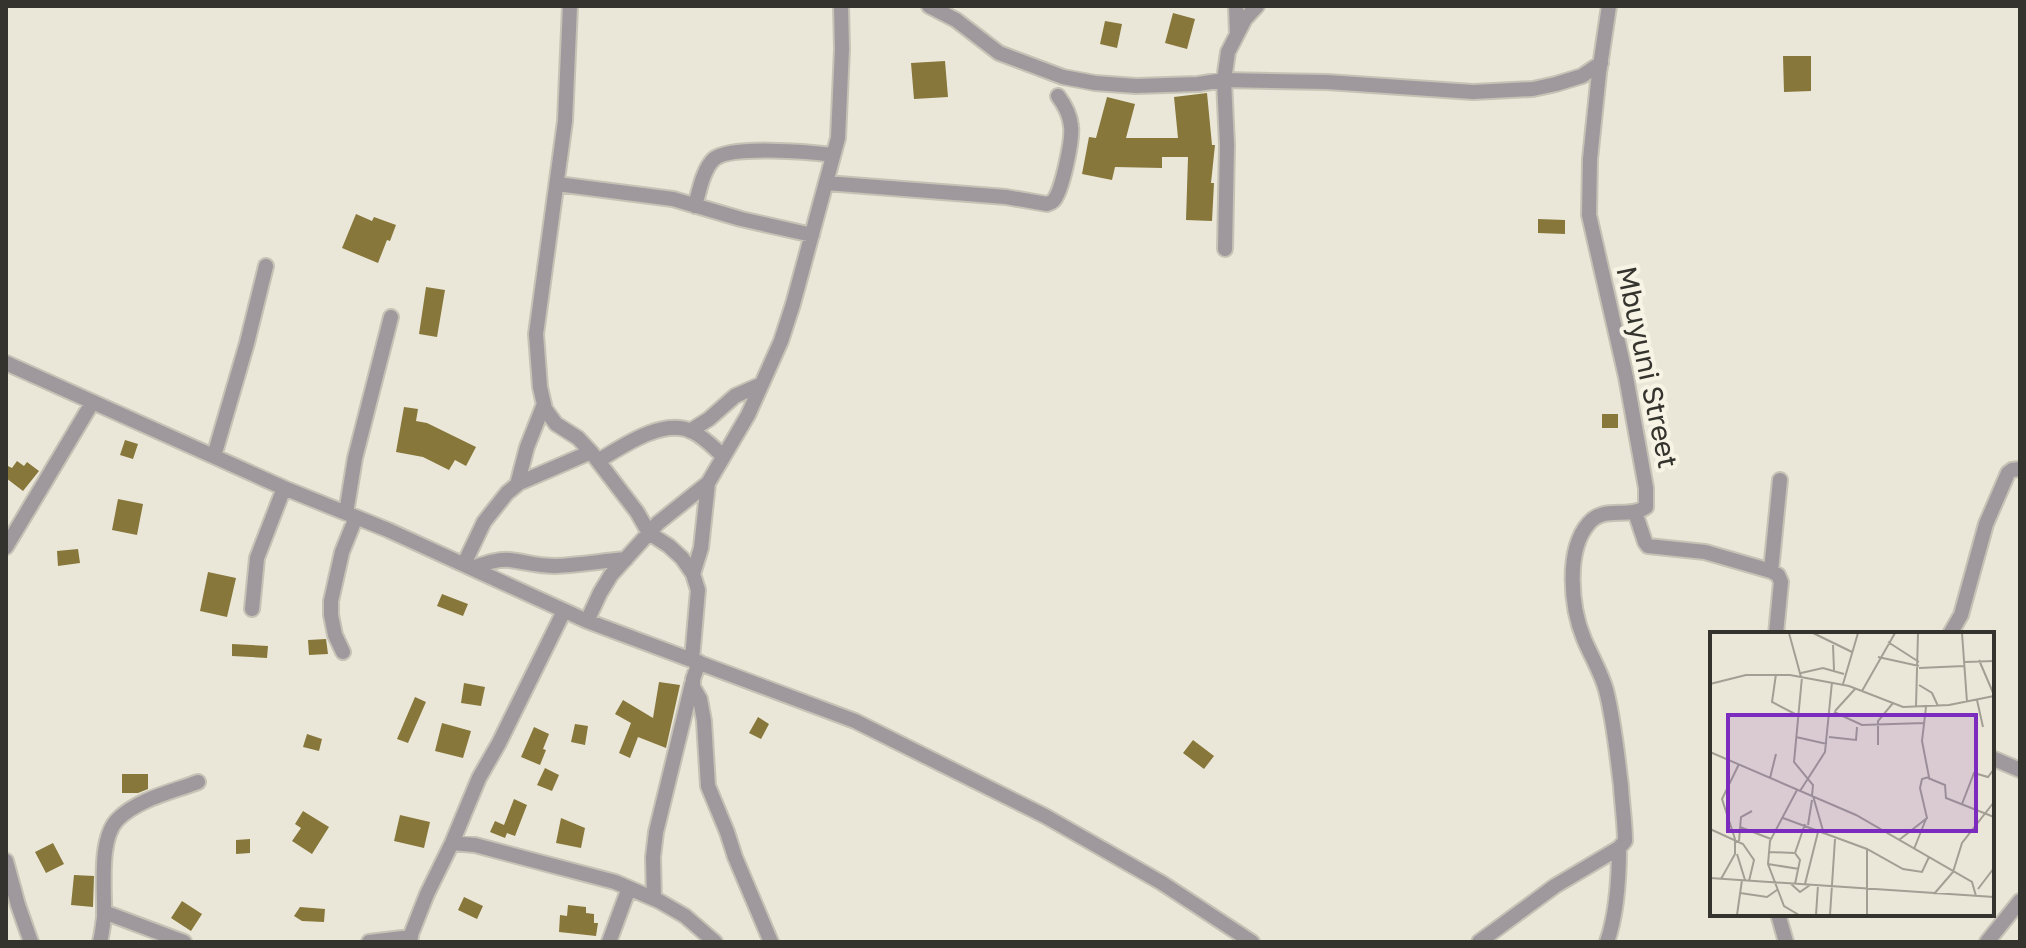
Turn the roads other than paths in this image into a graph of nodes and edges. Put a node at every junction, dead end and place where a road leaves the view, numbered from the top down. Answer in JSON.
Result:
{"nodes":[{"id":1,"x":570,"y":6,"type":"edge"},
{"id":2,"x":929,"y":6,"type":"edge"},
{"id":3,"x":1236,"y":6,"type":"edge"},
{"id":4,"x":1257,"y":6,"type":"edge"},
{"id":5,"x":1609,"y":6,"type":"edge"},
{"id":6,"x":843,"y":8,"type":"edge"},
{"id":7,"x":953,"y":11,"type":"edge"},
{"id":8,"x":1237,"y":35,"type":"junction"},
{"id":9,"x":1601,"y":63,"type":"junction"},
{"id":10,"x":1224,"y":80,"type":"junction"},
{"id":11,"x":1058,"y":96,"type":"dead end"},
{"id":12,"x":833,"y":155,"type":"junction"},
{"id":13,"x":826,"y":183,"type":"junction"},
{"id":14,"x":557,"y":184,"type":"junction"},
{"id":15,"x":695,"y":206,"type":"junction"},
{"id":16,"x":812,"y":235,"type":"junction"},
{"id":17,"x":1225,"y":249,"type":"dead end"},
{"id":18,"x":266,"y":266,"type":"dead end"},
{"id":19,"x":391,"y":317,"type":"dead end"},
{"id":20,"x":6,"y":363,"type":"edge"},
{"id":21,"x":762,"y":384,"type":"junction"},
{"id":22,"x":92,"y":403,"type":"junction"},
{"id":23,"x":544,"y":404,"type":"junction"},
{"id":24,"x":690,"y":431,"type":"junction"},
{"id":25,"x":214,"y":456,"type":"junction"},
{"id":26,"x":723,"y":456,"type":"junction"},
{"id":27,"x":594,"y":457,"type":"junction"},
{"id":28,"x":2020,"y":469,"type":"edge"},
{"id":29,"x":1780,"y":480,"type":"dead end"},
{"id":30,"x":708,"y":483,"type":"junction"},
{"id":31,"x":517,"y":485,"type":"junction"},
{"id":32,"x":284,"y":488,"type":"junction"},
{"id":33,"x":1635,"y":512,"type":"junction"},
{"id":34,"x":351,"y":515,"type":"junction"},
{"id":35,"x":649,"y":533,"type":"junction"},
{"id":36,"x":6,"y":547,"type":"edge"},
{"id":37,"x":626,"y":559,"type":"junction"},
{"id":38,"x":468,"y":566,"type":"junction"},
{"id":39,"x":1771,"y":571,"type":"junction"},
{"id":40,"x":693,"y":574,"type":"junction"},
{"id":41,"x":252,"y":609,"type":"dead end"},
{"id":42,"x":564,"y":611,"type":"junction"},
{"id":43,"x":587,"y":621,"type":"junction"},
{"id":44,"x":1776,"y":632,"type":"edge"},
{"id":45,"x":1951,"y":632,"type":"edge"},
{"id":46,"x":343,"y":652,"type":"dead end"},
{"id":47,"x":696,"y":660,"type":"junction"},
{"id":48,"x":693,"y":679,"type":"junction"},
{"id":49,"x":1994,"y":759,"type":"edge"},
{"id":50,"x":2020,"y":770,"type":"edge"},
{"id":51,"x":198,"y":782,"type":"dead end"},
{"id":52,"x":452,"y":843,"type":"junction"},
{"id":53,"x":1619,"y":848,"type":"junction"},
{"id":54,"x":6,"y":861,"type":"edge"},
{"id":55,"x":629,"y":888,"type":"junction"},
{"id":56,"x":654,"y":899,"type":"junction"},
{"id":57,"x":2020,"y":901,"type":"edge"},
{"id":58,"x":104,"y":912,"type":"junction"},
{"id":59,"x":1779,"y":916,"type":"edge"},
{"id":60,"x":409,"y":940,"type":"edge"},
{"id":61,"x":31,"y":942,"type":"edge"},
{"id":62,"x":100,"y":942,"type":"edge"},
{"id":63,"x":184,"y":942,"type":"edge"},
{"id":64,"x":369,"y":942,"type":"edge"},
{"id":65,"x":609,"y":942,"type":"edge"},
{"id":66,"x":715,"y":942,"type":"edge"},
{"id":67,"x":771,"y":942,"type":"edge"},
{"id":68,"x":1252,"y":942,"type":"edge"},
{"id":69,"x":1479,"y":942,"type":"edge"},
{"id":70,"x":1607,"y":942,"type":"edge"},
{"id":71,"x":1786,"y":942,"type":"edge"},
{"id":72,"x":1987,"y":942,"type":"edge"}],
"edges":[{"from":1,"to":14,"type":"street"},
{"from":2,"to":7,"type":"street"},
{"from":3,"to":8,"type":"street"},
{"from":4,"to":8,"type":"street"},
{"from":5,"to":9,"type":"street","name":"Mbuyuni Street"},
{"from":6,"to":12,"type":"street"},
{"from":7,"to":10,"type":"street"},
{"from":8,"to":10,"type":"street"},
{"from":9,"to":10,"type":"street"},
{"from":9,"to":33,"type":"street","name":"Mbuyuni Street"},
{"from":10,"to":17,"type":"street"},
{"from":11,"to":13,"type":"street"},
{"from":12,"to":13,"type":"street"},
{"from":12,"to":15,"type":"street"},
{"from":13,"to":16,"type":"street"},
{"from":14,"to":15,"type":"street"},
{"from":14,"to":23,"type":"street"},
{"from":15,"to":16,"type":"street"},
{"from":16,"to":21,"type":"street"},
{"from":18,"to":25,"type":"street"},
{"from":19,"to":34,"type":"street"},
{"from":20,"to":22,"type":"street"},
{"from":21,"to":24,"type":"street"},
{"from":21,"to":26,"type":"street"},
{"from":22,"to":25,"type":"street"},
{"from":22,"to":36,"type":"street"},
{"from":23,"to":27,"type":"street"},
{"from":23,"to":31,"type":"street"},
{"from":24,"to":26,"type":"street"},
{"from":24,"to":27,"type":"street"},
{"from":25,"to":32,"type":"street"},
{"from":26,"to":30,"type":"street"},
{"from":27,"to":31,"type":"street"},
{"from":27,"to":35,"type":"street"},
{"from":28,"to":45,"type":"street"},
{"from":29,"to":39,"type":"street"},
{"from":30,"to":35,"type":"street"},
{"from":30,"to":40,"type":"street"},
{"from":31,"to":38,"type":"street"},
{"from":32,"to":34,"type":"street"},
{"from":32,"to":41,"type":"street"},
{"from":33,"to":39,"type":"street"},
{"from":33,"to":53,"type":"street"},
{"from":34,"to":38,"type":"street"},
{"from":34,"to":46,"type":"street"},
{"from":35,"to":37,"type":"street"},
{"from":35,"to":40,"type":"street"},
{"from":37,"to":38,"type":"street"},
{"from":37,"to":43,"type":"street"},
{"from":38,"to":42,"type":"street"},
{"from":39,"to":44,"type":"street"},
{"from":40,"to":47,"type":"street"},
{"from":42,"to":43,"type":"street"},
{"from":42,"to":52,"type":"street"},
{"from":43,"to":47,"type":"street"},
{"from":47,"to":48,"type":"street"},
{"from":47,"to":68,"type":"street"},
{"from":48,"to":56,"type":"street"},
{"from":48,"to":67,"type":"street"},
{"from":49,"to":50,"type":"street"},
{"from":51,"to":58,"type":"street"},
{"from":52,"to":55,"type":"street"},
{"from":52,"to":60,"type":"street"},
{"from":53,"to":69,"type":"street"},
{"from":53,"to":70,"type":"street"},
{"from":54,"to":61,"type":"street"},
{"from":55,"to":56,"type":"street"},
{"from":55,"to":65,"type":"street"},
{"from":56,"to":66,"type":"street"},
{"from":57,"to":72,"type":"street"},
{"from":58,"to":62,"type":"street"},
{"from":58,"to":63,"type":"street"},
{"from":59,"to":71,"type":"street"},
{"from":60,"to":64,"type":"street"}]}
